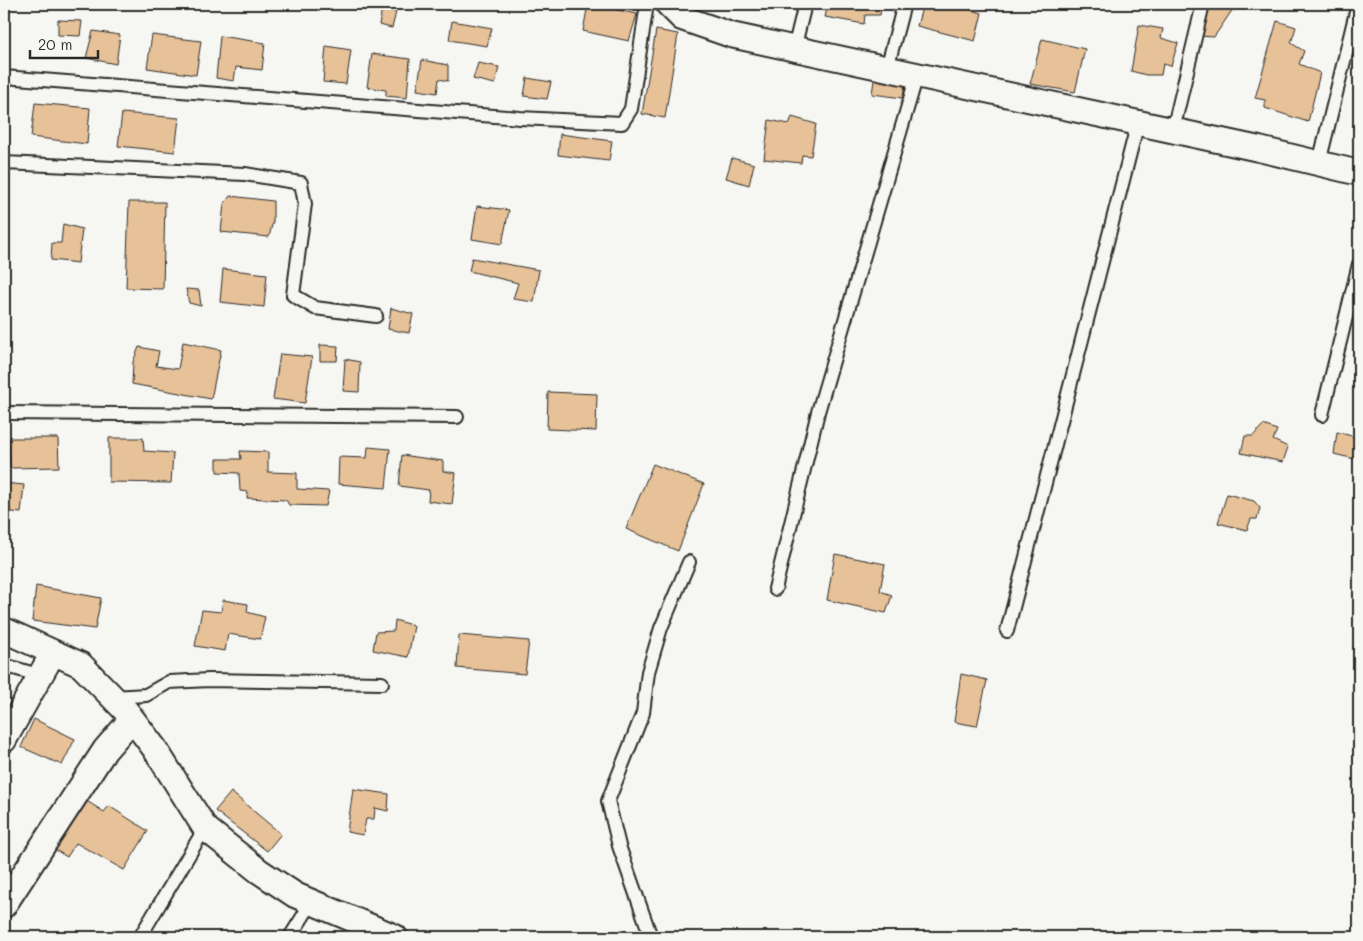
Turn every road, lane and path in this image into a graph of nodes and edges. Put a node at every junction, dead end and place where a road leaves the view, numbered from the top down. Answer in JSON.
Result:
{"nodes":[{"id":1,"x":647,"y":4,"type":"edge"},
{"id":2,"x":668,"y":4,"type":"edge"},
{"id":3,"x":805,"y":4,"type":"edge"},
{"id":4,"x":904,"y":4,"type":"edge"},
{"id":5,"x":1203,"y":4,"type":"edge"},
{"id":6,"x":1358,"y":4,"type":"edge"},
{"id":7,"x":794,"y":49,"type":"junction"},
{"id":8,"x":887,"y":68,"type":"junction"},
{"id":9,"x":917,"y":75,"type":"junction"},
{"id":10,"x":4,"y":76,"type":"edge"},
{"id":11,"x":1138,"y":122,"type":"junction"},
{"id":12,"x":1173,"y":130,"type":"junction"},
{"id":13,"x":4,"y":163,"type":"edge"},
{"id":14,"x":1319,"y":163,"type":"junction"},
{"id":15,"x":1359,"y":173,"type":"edge"},
{"id":16,"x":1359,"y":264,"type":"edge"},
{"id":17,"x":376,"y":316,"type":"dead end"},
{"id":18,"x":4,"y":413,"type":"edge"},
{"id":19,"x":1322,"y":415,"type":"dead end"},
{"id":20,"x":457,"y":417,"type":"dead end"},
{"id":21,"x":689,"y":562,"type":"dead end"},
{"id":22,"x":775,"y":589,"type":"dead end"},
{"id":23,"x":4,"y":630,"type":"edge"},
{"id":24,"x":1007,"y":631,"type":"dead end"},
{"id":25,"x":53,"y":653,"type":"junction"},
{"id":26,"x":4,"y":665,"type":"edge"},
{"id":27,"x":41,"y":676,"type":"junction"},
{"id":28,"x":382,"y":683,"type":"dead end"},
{"id":29,"x":113,"y":697,"type":"junction"},
{"id":30,"x":132,"y":719,"type":"junction"},
{"id":31,"x":4,"y":740,"type":"edge"},
{"id":32,"x":205,"y":828,"type":"junction"},
{"id":33,"x":312,"y":902,"type":"junction"},
{"id":34,"x":4,"y":905,"type":"edge"},
{"id":35,"x":140,"y":937,"type":"edge"},
{"id":36,"x":290,"y":937,"type":"edge"},
{"id":37,"x":395,"y":937,"type":"edge"},
{"id":38,"x":651,"y":937,"type":"edge"}],
"edges":[{"from":1,"to":10,"type":"lane"},
{"from":2,"to":7,"type":"street"},
{"from":3,"to":7,"type":"lane"},
{"from":4,"to":8,"type":"lane"},
{"from":5,"to":12,"type":"lane"},
{"from":6,"to":14,"type":"lane"},
{"from":7,"to":8,"type":"street"},
{"from":8,"to":9,"type":"street"},
{"from":9,"to":11,"type":"street"},
{"from":9,"to":22,"type":"lane"},
{"from":11,"to":12,"type":"street"},
{"from":11,"to":24,"type":"lane"},
{"from":12,"to":14,"type":"street"},
{"from":13,"to":17,"type":"lane"},
{"from":14,"to":15,"type":"street"},
{"from":16,"to":19,"type":"lane"},
{"from":18,"to":20,"type":"lane"},
{"from":21,"to":38,"type":"lane"},
{"from":23,"to":25,"type":"street"},
{"from":25,"to":27,"type":"street"},
{"from":25,"to":29,"type":"street"},
{"from":26,"to":27,"type":"lane"},
{"from":27,"to":31,"type":"street"},
{"from":28,"to":29,"type":"lane"},
{"from":29,"to":30,"type":"street"},
{"from":30,"to":32,"type":"street"},
{"from":30,"to":34,"type":"street"},
{"from":32,"to":33,"type":"street"},
{"from":32,"to":35,"type":"lane"},
{"from":33,"to":36,"type":"lane"},
{"from":33,"to":37,"type":"street"}]}
